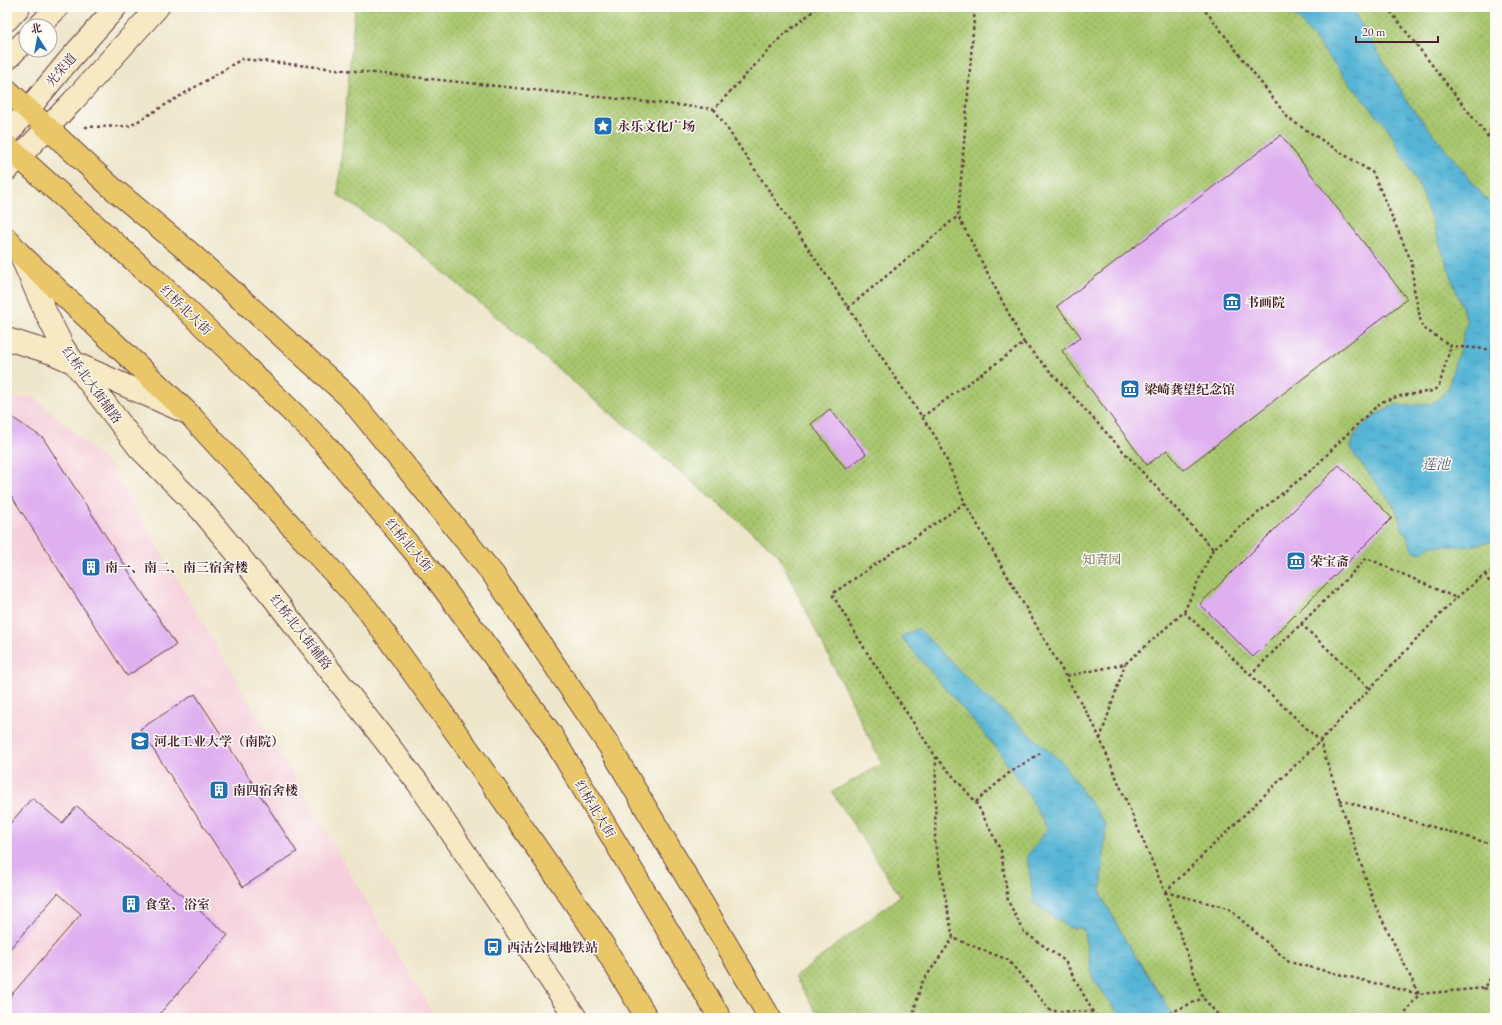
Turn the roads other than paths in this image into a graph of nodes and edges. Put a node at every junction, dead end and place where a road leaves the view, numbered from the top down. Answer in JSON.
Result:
{"nodes":[{"id":1,"x":19,"y":7,"type":"edge"},
{"id":2,"x":58,"y":7,"type":"edge"},
{"id":3,"x":116,"y":7,"type":"edge"},
{"id":4,"x":158,"y":7,"type":"edge"},
{"id":5,"x":47,"y":18,"type":"edge"},
{"id":6,"x":7,"y":20,"type":"edge"},
{"id":7,"x":18,"y":48,"type":"edge"},
{"id":8,"x":7,"y":59,"type":"edge"},
{"id":9,"x":7,"y":90,"type":"edge"},
{"id":10,"x":27,"y":110,"type":"junction"},
{"id":11,"x":47,"y":128,"type":"junction"},
{"id":12,"x":7,"y":135,"type":"edge"},
{"id":13,"x":11,"y":158,"type":"edge"},
{"id":14,"x":14,"y":246,"type":"edge"},
{"id":15,"x":7,"y":339,"type":"edge"},
{"id":16,"x":75,"y":364,"type":"junction"},
{"id":17,"x":188,"y":413,"type":"junction"},
{"id":18,"x":576,"y":1018,"type":"edge"},
{"id":19,"x":647,"y":1018,"type":"edge"},
{"id":20,"x":720,"y":1018,"type":"edge"},
{"id":21,"x":770,"y":1018,"type":"edge"}],
"edges":[{"from":1,"to":6,"type":"main road"},
{"from":2,"to":5,"type":"main road"},
{"from":3,"to":10,"type":"main road","name":"光荣道"},
{"from":4,"to":11,"type":"main road"},
{"from":7,"to":8,"type":"main road"},
{"from":9,"to":10,"type":"main road"},
{"from":10,"to":11,"type":"main road"},
{"from":10,"to":12,"type":"main road","name":"光荣道"},
{"from":11,"to":13,"type":"main road"},
{"from":11,"to":21,"type":"main road"},
{"from":13,"to":20,"type":"main road","name":"红桥北大街"},
{"from":14,"to":16,"type":"main road","name":"红桥北大街辅路"},
{"from":14,"to":17,"type":"main road"},
{"from":15,"to":16,"type":"main road"},
{"from":16,"to":17,"type":"main road"},
{"from":16,"to":18,"type":"main road","name":"红桥北大街辅路"},
{"from":17,"to":19,"type":"main road"}]}
